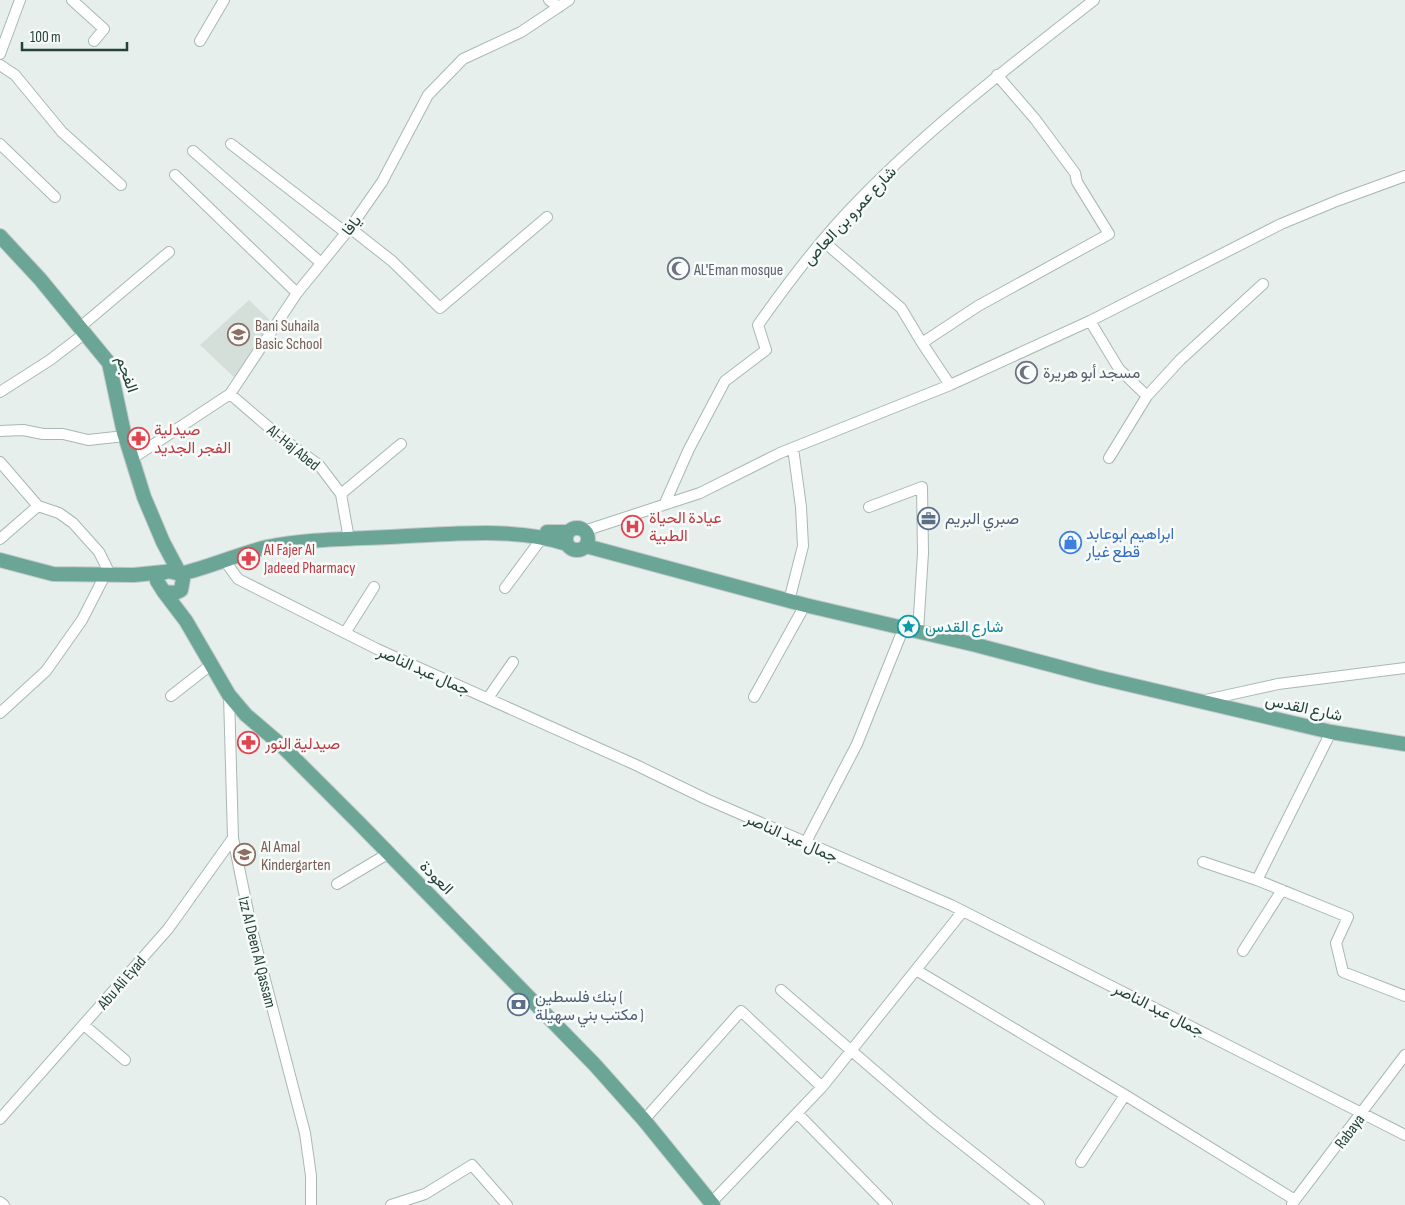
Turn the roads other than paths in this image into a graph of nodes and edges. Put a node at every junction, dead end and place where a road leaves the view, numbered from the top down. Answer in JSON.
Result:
{"nodes":[{"id":1,"x":72,"y":0,"type":"edge"},
{"id":2,"x":224,"y":0,"type":"edge"},
{"id":3,"x":549,"y":0,"type":"edge"},
{"id":4,"x":569,"y":0,"type":"edge"},
{"id":5,"x":1094,"y":0,"type":"edge"},
{"id":6,"x":18,"y":1,"type":"edge"},
{"id":7,"x":559,"y":7,"type":"junction"},
{"id":8,"x":94,"y":41,"type":"dead end"},
{"id":9,"x":200,"y":42,"type":"dead end"},
{"id":10,"x":0,"y":54,"type":"edge"},
{"id":11,"x":0,"y":65,"type":"edge"},
{"id":12,"x":997,"y":75,"type":"junction"},
{"id":13,"x":0,"y":144,"type":"edge"},
{"id":14,"x":231,"y":144,"type":"dead end"},
{"id":15,"x":194,"y":151,"type":"dead end"},
{"id":16,"x":175,"y":175,"type":"dead end"},
{"id":17,"x":1405,"y":176,"type":"edge"},
{"id":18,"x":121,"y":185,"type":"dead end"},
{"id":19,"x":56,"y":197,"type":"dead end"},
{"id":20,"x":547,"y":217,"type":"dead end"},
{"id":21,"x":350,"y":228,"type":"junction"},
{"id":22,"x":0,"y":236,"type":"edge"},
{"id":23,"x":823,"y":241,"type":"junction"},
{"id":24,"x":169,"y":252,"type":"dead end"},
{"id":25,"x":321,"y":263,"type":"junction"},
{"id":26,"x":1263,"y":284,"type":"dead end"},
{"id":27,"x":297,"y":293,"type":"junction"},
{"id":28,"x":1090,"y":321,"type":"junction"},
{"id":29,"x":82,"y":331,"type":"junction"},
{"id":30,"x":922,"y":343,"type":"junction"},
{"id":31,"x":950,"y":385,"type":"junction"},
{"id":32,"x":0,"y":392,"type":"edge"},
{"id":33,"x":230,"y":394,"type":"junction"},
{"id":34,"x":1147,"y":396,"type":"junction"},
{"id":35,"x":0,"y":431,"type":"edge"},
{"id":36,"x":125,"y":436,"type":"junction"},
{"id":37,"x":401,"y":444,"type":"dead end"},
{"id":38,"x":793,"y":448,"type":"junction"},
{"id":39,"x":133,"y":458,"type":"junction"},
{"id":40,"x":1109,"y":458,"type":"dead end"},
{"id":41,"x":0,"y":462,"type":"edge"},
{"id":42,"x":342,"y":494,"type":"junction"},
{"id":43,"x":665,"y":503,"type":"junction"},
{"id":44,"x":38,"y":506,"type":"junction"},
{"id":45,"x":869,"y":507,"type":"dead end"},
{"id":46,"x":584,"y":531,"type":"junction"},
{"id":47,"x":343,"y":538,"type":"junction"},
{"id":48,"x":542,"y":538,"type":"junction"},
{"id":49,"x":568,"y":538,"type":"junction"},
{"id":50,"x":0,"y":539,"type":"edge"},
{"id":51,"x":586,"y":546,"type":"junction"},
{"id":52,"x":0,"y":560,"type":"edge"},
{"id":53,"x":225,"y":561,"type":"junction"},
{"id":54,"x":0,"y":566,"type":"edge"},
{"id":55,"x":134,"y":575,"type":"junction"},
{"id":56,"x":110,"y":576,"type":"junction"},
{"id":57,"x":175,"y":578,"type":"junction"},
{"id":58,"x":374,"y":587,"type":"dead end"},
{"id":59,"x":505,"y":588,"type":"dead end"},
{"id":60,"x":162,"y":591,"type":"junction"},
{"id":61,"x":789,"y":601,"type":"junction"},
{"id":62,"x":805,"y":605,"type":"junction"},
{"id":63,"x":186,"y":621,"type":"junction"},
{"id":64,"x":911,"y":629,"type":"junction"},
{"id":65,"x":345,"y":633,"type":"junction"},
{"id":66,"x":514,"y":662,"type":"dead end"},
{"id":67,"x":212,"y":664,"type":"junction"},
{"id":68,"x":1405,"y":668,"type":"edge"},
{"id":69,"x":230,"y":695,"type":"junction"},
{"id":70,"x":171,"y":696,"type":"dead end"},
{"id":71,"x":754,"y":697,"type":"dead end"},
{"id":72,"x":488,"y":698,"type":"junction"},
{"id":73,"x":1200,"y":701,"type":"junction"},
{"id":74,"x":0,"y":713,"type":"edge"},
{"id":75,"x":1331,"y":732,"type":"junction"},
{"id":76,"x":1405,"y":744,"type":"edge"},
{"id":77,"x":232,"y":838,"type":"junction"},
{"id":78,"x":806,"y":842,"type":"junction"},
{"id":79,"x":389,"y":853,"type":"junction"},
{"id":80,"x":1204,"y":862,"type":"dead end"},
{"id":81,"x":1257,"y":880,"type":"junction"},
{"id":82,"x":337,"y":884,"type":"dead end"},
{"id":83,"x":1282,"y":890,"type":"junction"},
{"id":84,"x":963,"y":911,"type":"junction"},
{"id":85,"x":1243,"y":952,"type":"dead end"},
{"id":86,"x":916,"y":970,"type":"junction"},
{"id":87,"x":781,"y":990,"type":"dead end"},
{"id":88,"x":1405,"y":996,"type":"edge"},
{"id":89,"x":84,"y":1025,"type":"junction"},
{"id":90,"x":851,"y":1051,"type":"junction"},
{"id":91,"x":1405,"y":1055,"type":"edge"},
{"id":92,"x":125,"y":1060,"type":"dead end"},
{"id":93,"x":822,"y":1087,"type":"junction"},
{"id":94,"x":1125,"y":1095,"type":"junction"},
{"id":95,"x":1363,"y":1112,"type":"junction"},
{"id":96,"x":798,"y":1114,"type":"junction"},
{"id":97,"x":0,"y":1119,"type":"edge"},
{"id":98,"x":644,"y":1120,"type":"junction"},
{"id":99,"x":1405,"y":1135,"type":"edge"},
{"id":100,"x":1081,"y":1162,"type":"dead end"},
{"id":101,"x":0,"y":1202,"type":"edge"},
{"id":102,"x":1293,"y":1202,"type":"edge"},
{"id":103,"x":712,"y":1204,"type":"edge"},
{"id":104,"x":4,"y":1205,"type":"edge"},
{"id":105,"x":311,"y":1205,"type":"edge"},
{"id":106,"x":391,"y":1205,"type":"edge"},
{"id":107,"x":507,"y":1205,"type":"edge"},
{"id":108,"x":887,"y":1205,"type":"edge"},
{"id":109,"x":1039,"y":1205,"type":"edge"}],
"edges":[{"from":1,"to":8,"type":"street"},
{"from":2,"to":9,"type":"street"},
{"from":3,"to":7,"type":"street"},
{"from":4,"to":7,"type":"street","name":"يافا"},
{"from":5,"to":12,"type":"street","name":"شارع عمرو بن العاص"},
{"from":6,"to":10,"type":"street"},
{"from":7,"to":21,"type":"street","name":"يافا"},
{"from":11,"to":18,"type":"street"},
{"from":12,"to":23,"type":"street","name":"شارع عمرو بن العاص"},
{"from":12,"to":30,"type":"street"},
{"from":13,"to":19,"type":"street"},
{"from":14,"to":21,"type":"street"},
{"from":15,"to":25,"type":"street"},
{"from":16,"to":27,"type":"street"},
{"from":17,"to":28,"type":"street"},
{"from":20,"to":21,"type":"street"},
{"from":21,"to":25,"type":"street","name":"يافا"},
{"from":22,"to":29,"type":"main road","name":"الفجم"},
{"from":23,"to":30,"type":"street"},
{"from":23,"to":43,"type":"street","name":"شارع عمرو بن العاص"},
{"from":24,"to":29,"type":"street"},
{"from":25,"to":27,"type":"street","name":"يافا"},
{"from":26,"to":34,"type":"street"},
{"from":27,"to":33,"type":"street","name":"يافا"},
{"from":28,"to":31,"type":"street"},
{"from":28,"to":34,"type":"street"},
{"from":29,"to":32,"type":"street"},
{"from":29,"to":36,"type":"main road","name":"الفجم"},
{"from":30,"to":31,"type":"street"},
{"from":31,"to":38,"type":"street"},
{"from":33,"to":39,"type":"street","name":"يافا"},
{"from":33,"to":42,"type":"street","name":"Al-Haj Abed"},
{"from":34,"to":40,"type":"street"},
{"from":35,"to":36,"type":"street"},
{"from":36,"to":39,"type":"main road","name":"الفجم"},
{"from":37,"to":42,"type":"street"},
{"from":38,"to":43,"type":"street"},
{"from":38,"to":61,"type":"street"},
{"from":39,"to":57,"type":"main road","name":"الفجم"},
{"from":41,"to":44,"type":"street"},
{"from":42,"to":47,"type":"street"},
{"from":43,"to":46,"type":"street"},
{"from":44,"to":50,"type":"street"},
{"from":44,"to":56,"type":"street"},
{"from":45,"to":64,"type":"street"},
{"from":46,"to":49,"type":"main road"},
{"from":46,"to":51,"type":"main road"},
{"from":47,"to":48,"type":"main road"},
{"from":47,"to":49,"type":"main road"},
{"from":47,"to":53,"type":"main road"},
{"from":48,"to":49,"type":"main road"},
{"from":48,"to":59,"type":"street"},
{"from":49,"to":51,"type":"main road"},
{"from":51,"to":61,"type":"main road","name":"شارع القدس"},
{"from":52,"to":56,"type":"main road"},
{"from":53,"to":57,"type":"main road"},
{"from":53,"to":65,"type":"street","name":"جمال عبد الناصر"},
{"from":54,"to":56,"type":"main road"},
{"from":55,"to":56,"type":"main road"},
{"from":55,"to":57,"type":"main road"},
{"from":55,"to":60,"type":"main road","name":"العودة"},
{"from":56,"to":74,"type":"street"},
{"from":57,"to":60,"type":"main road"},
{"from":57,"to":60,"type":"main road"},
{"from":57,"to":63,"type":"main road","name":"العودة"},
{"from":58,"to":65,"type":"street"},
{"from":60,"to":63,"type":"main road","name":"العودة"},
{"from":61,"to":62,"type":"main road","name":"شارع القدس"},
{"from":62,"to":64,"type":"main road","name":"شارع القدس"},
{"from":62,"to":71,"type":"street"},
{"from":63,"to":67,"type":"main road","name":"العودة"},
{"from":64,"to":73,"type":"main road","name":"شارع القدس"},
{"from":64,"to":78,"type":"street"},
{"from":65,"to":72,"type":"street","name":"جمال عبد الناصر"},
{"from":66,"to":72,"type":"street"},
{"from":67,"to":69,"type":"main road","name":"العودة"},
{"from":67,"to":70,"type":"street"},
{"from":68,"to":73,"type":"street"},
{"from":69,"to":77,"type":"street","name":"Izz Al Deen Al Qassam"},
{"from":69,"to":79,"type":"main road","name":"العودة"},
{"from":72,"to":78,"type":"street","name":"جمال عبد الناصر"},
{"from":73,"to":75,"type":"main road","name":"شارع القدس"},
{"from":75,"to":76,"type":"main road","name":"شارع القدس"},
{"from":75,"to":81,"type":"street"},
{"from":77,"to":89,"type":"street","name":"Abu Ali Eyad"},
{"from":77,"to":105,"type":"street","name":"Izz Al Deen Al Qassam"},
{"from":78,"to":84,"type":"street","name":"جمال عبد الناصر"},
{"from":79,"to":82,"type":"street"},
{"from":79,"to":98,"type":"main road","name":"العودة"},
{"from":80,"to":81,"type":"street"},
{"from":81,"to":83,"type":"street"},
{"from":83,"to":85,"type":"street"},
{"from":83,"to":88,"type":"street"},
{"from":84,"to":86,"type":"street"},
{"from":84,"to":95,"type":"street","name":"جمال عبد الناصر"},
{"from":86,"to":90,"type":"street"},
{"from":86,"to":94,"type":"street"},
{"from":87,"to":90,"type":"street"},
{"from":89,"to":92,"type":"street"},
{"from":89,"to":97,"type":"street","name":"Abu Ali Eyad"},
{"from":90,"to":93,"type":"street"},
{"from":90,"to":109,"type":"street"},
{"from":91,"to":95,"type":"street","name":"Rabaya"},
{"from":93,"to":96,"type":"street"},
{"from":93,"to":98,"type":"street"},
{"from":94,"to":100,"type":"street"},
{"from":94,"to":102,"type":"street"},
{"from":95,"to":99,"type":"street","name":"جمال عبد الناصر"},
{"from":95,"to":102,"type":"street","name":"Rabaya"},
{"from":96,"to":103,"type":"street"},
{"from":96,"to":108,"type":"street"},
{"from":98,"to":103,"type":"main road","name":"العودة"},
{"from":101,"to":104,"type":"street"},
{"from":106,"to":107,"type":"street"}]}
